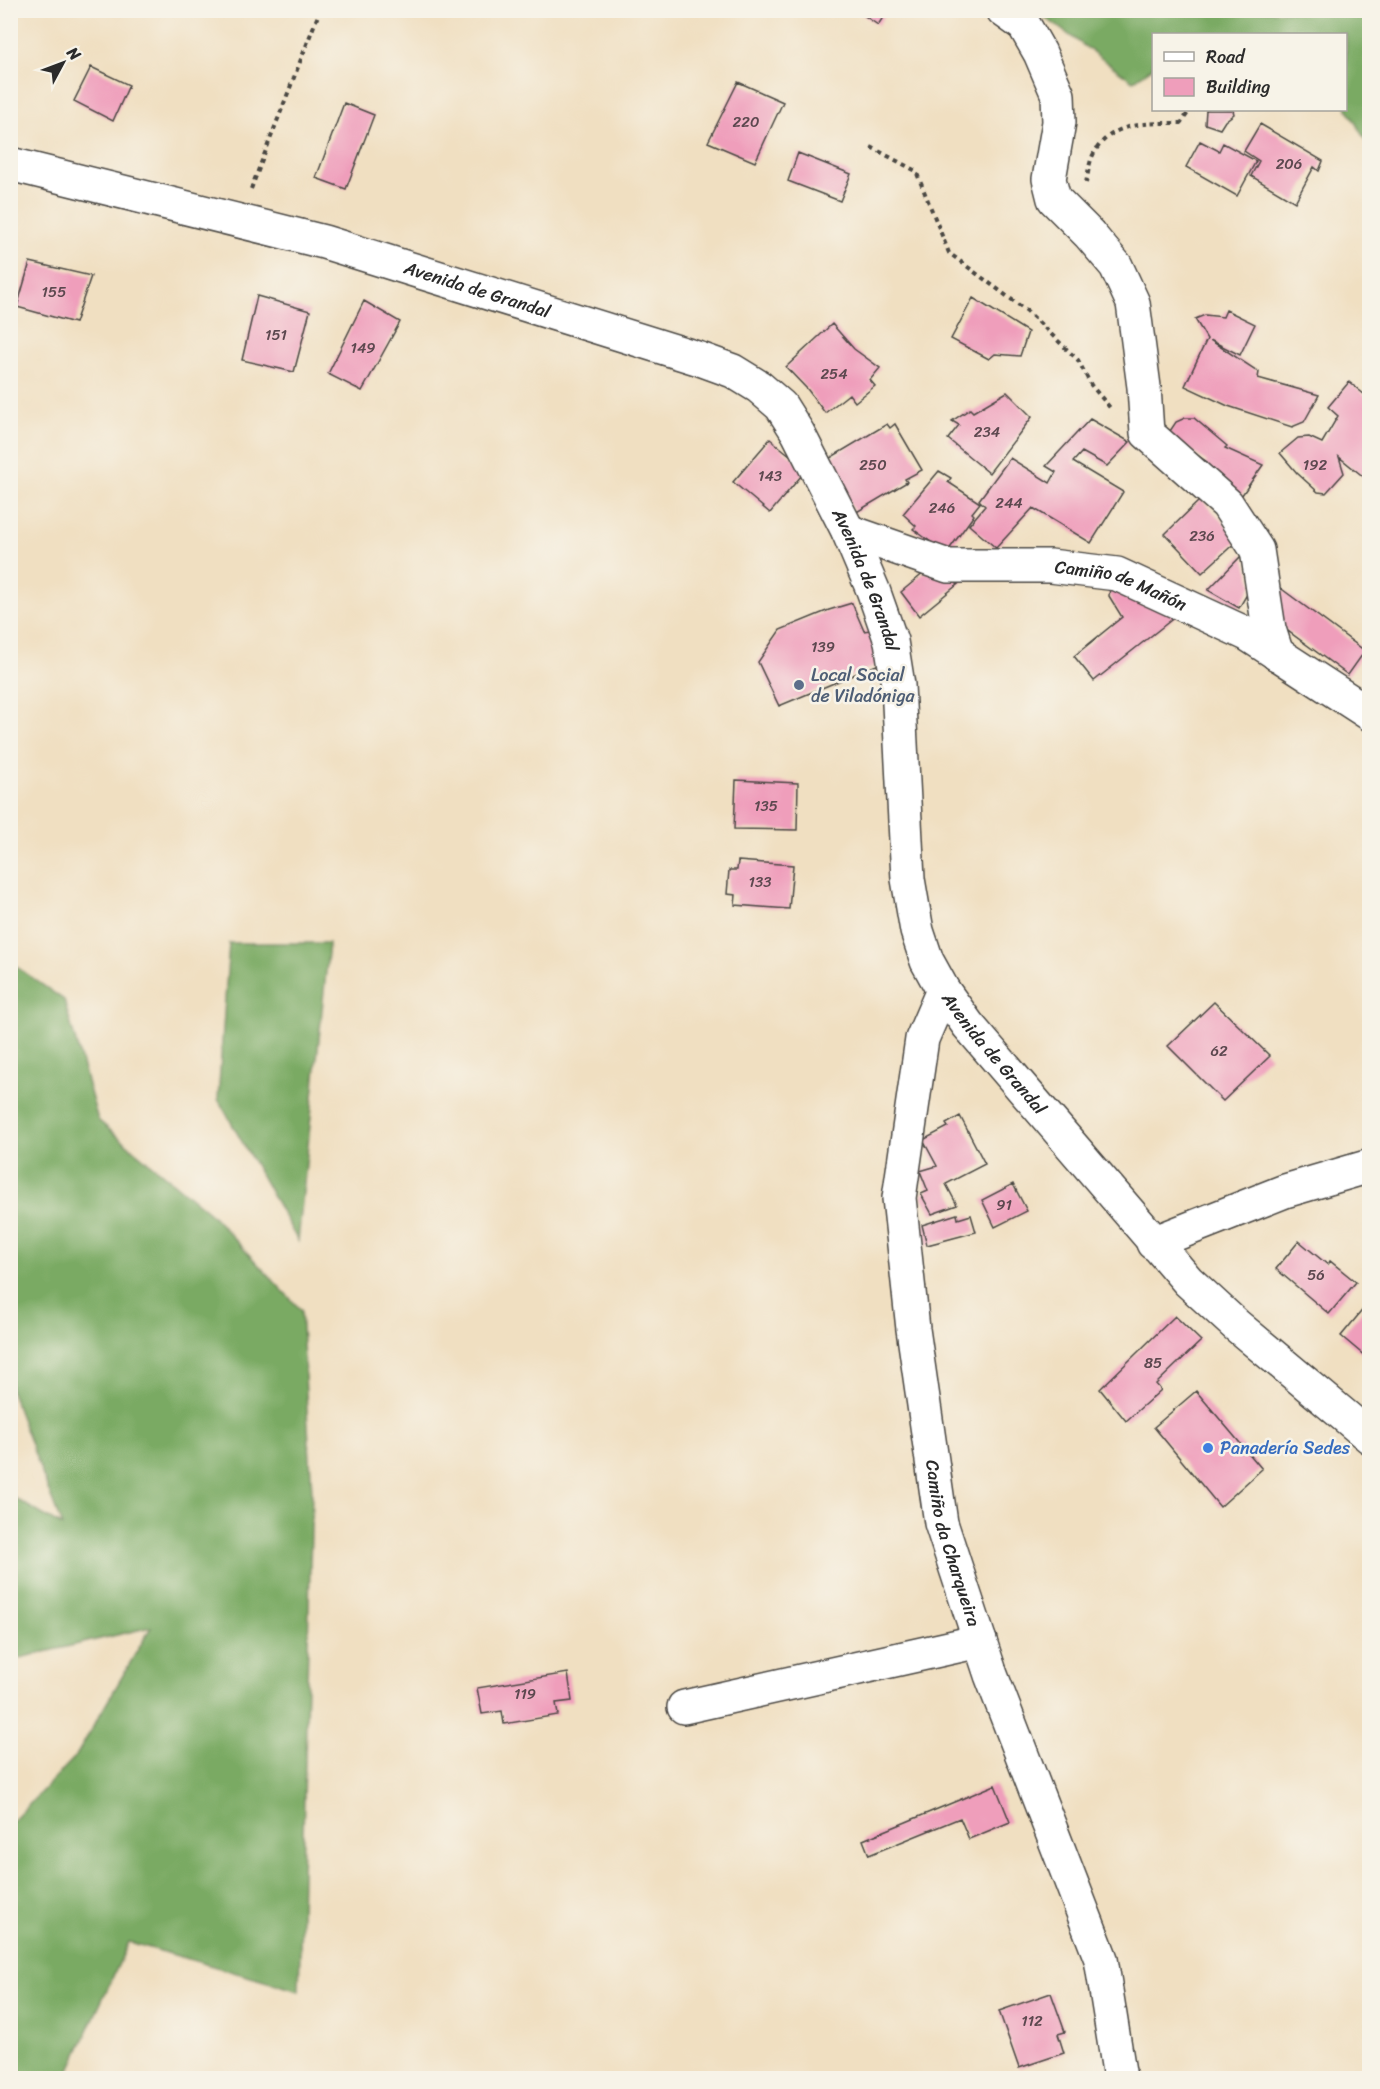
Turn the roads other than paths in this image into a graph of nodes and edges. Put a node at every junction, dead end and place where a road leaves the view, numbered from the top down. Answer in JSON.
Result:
{"nodes":[{"id":1,"x":1003,"y":10,"type":"edge"},
{"id":2,"x":10,"y":164,"type":"edge"},
{"id":3,"x":848,"y":531,"type":"junction"},
{"id":4,"x":1277,"y":654,"type":"junction"},
{"id":5,"x":1370,"y":714,"type":"edge"},
{"id":6,"x":943,"y":990,"type":"junction"},
{"id":7,"x":1370,"y":1166,"type":"edge"},
{"id":8,"x":1153,"y":1243,"type":"junction"},
{"id":9,"x":1370,"y":1437,"type":"edge"},
{"id":10,"x":980,"y":1641,"type":"junction"},
{"id":11,"x":684,"y":1707,"type":"dead end"},
{"id":12,"x":1120,"y":2079,"type":"edge"}],
"edges":[{"from":1,"to":4,"type":"street"},
{"from":2,"to":3,"type":"street","name":"Avenida de Grandal"},
{"from":3,"to":4,"type":"street","name":"Camiño de Mañón"},
{"from":3,"to":6,"type":"street","name":"Avenida de Grandal"},
{"from":4,"to":5,"type":"street","name":"Camiño de Mañón"},
{"from":6,"to":8,"type":"street","name":"Avenida de Grandal"},
{"from":6,"to":10,"type":"street","name":"Camiño da Charqueira"},
{"from":7,"to":8,"type":"street"},
{"from":8,"to":9,"type":"street","name":"Avenida de Grandal"},
{"from":10,"to":11,"type":"street"},
{"from":10,"to":12,"type":"street","name":"Camiño da Charqueira"}]}
